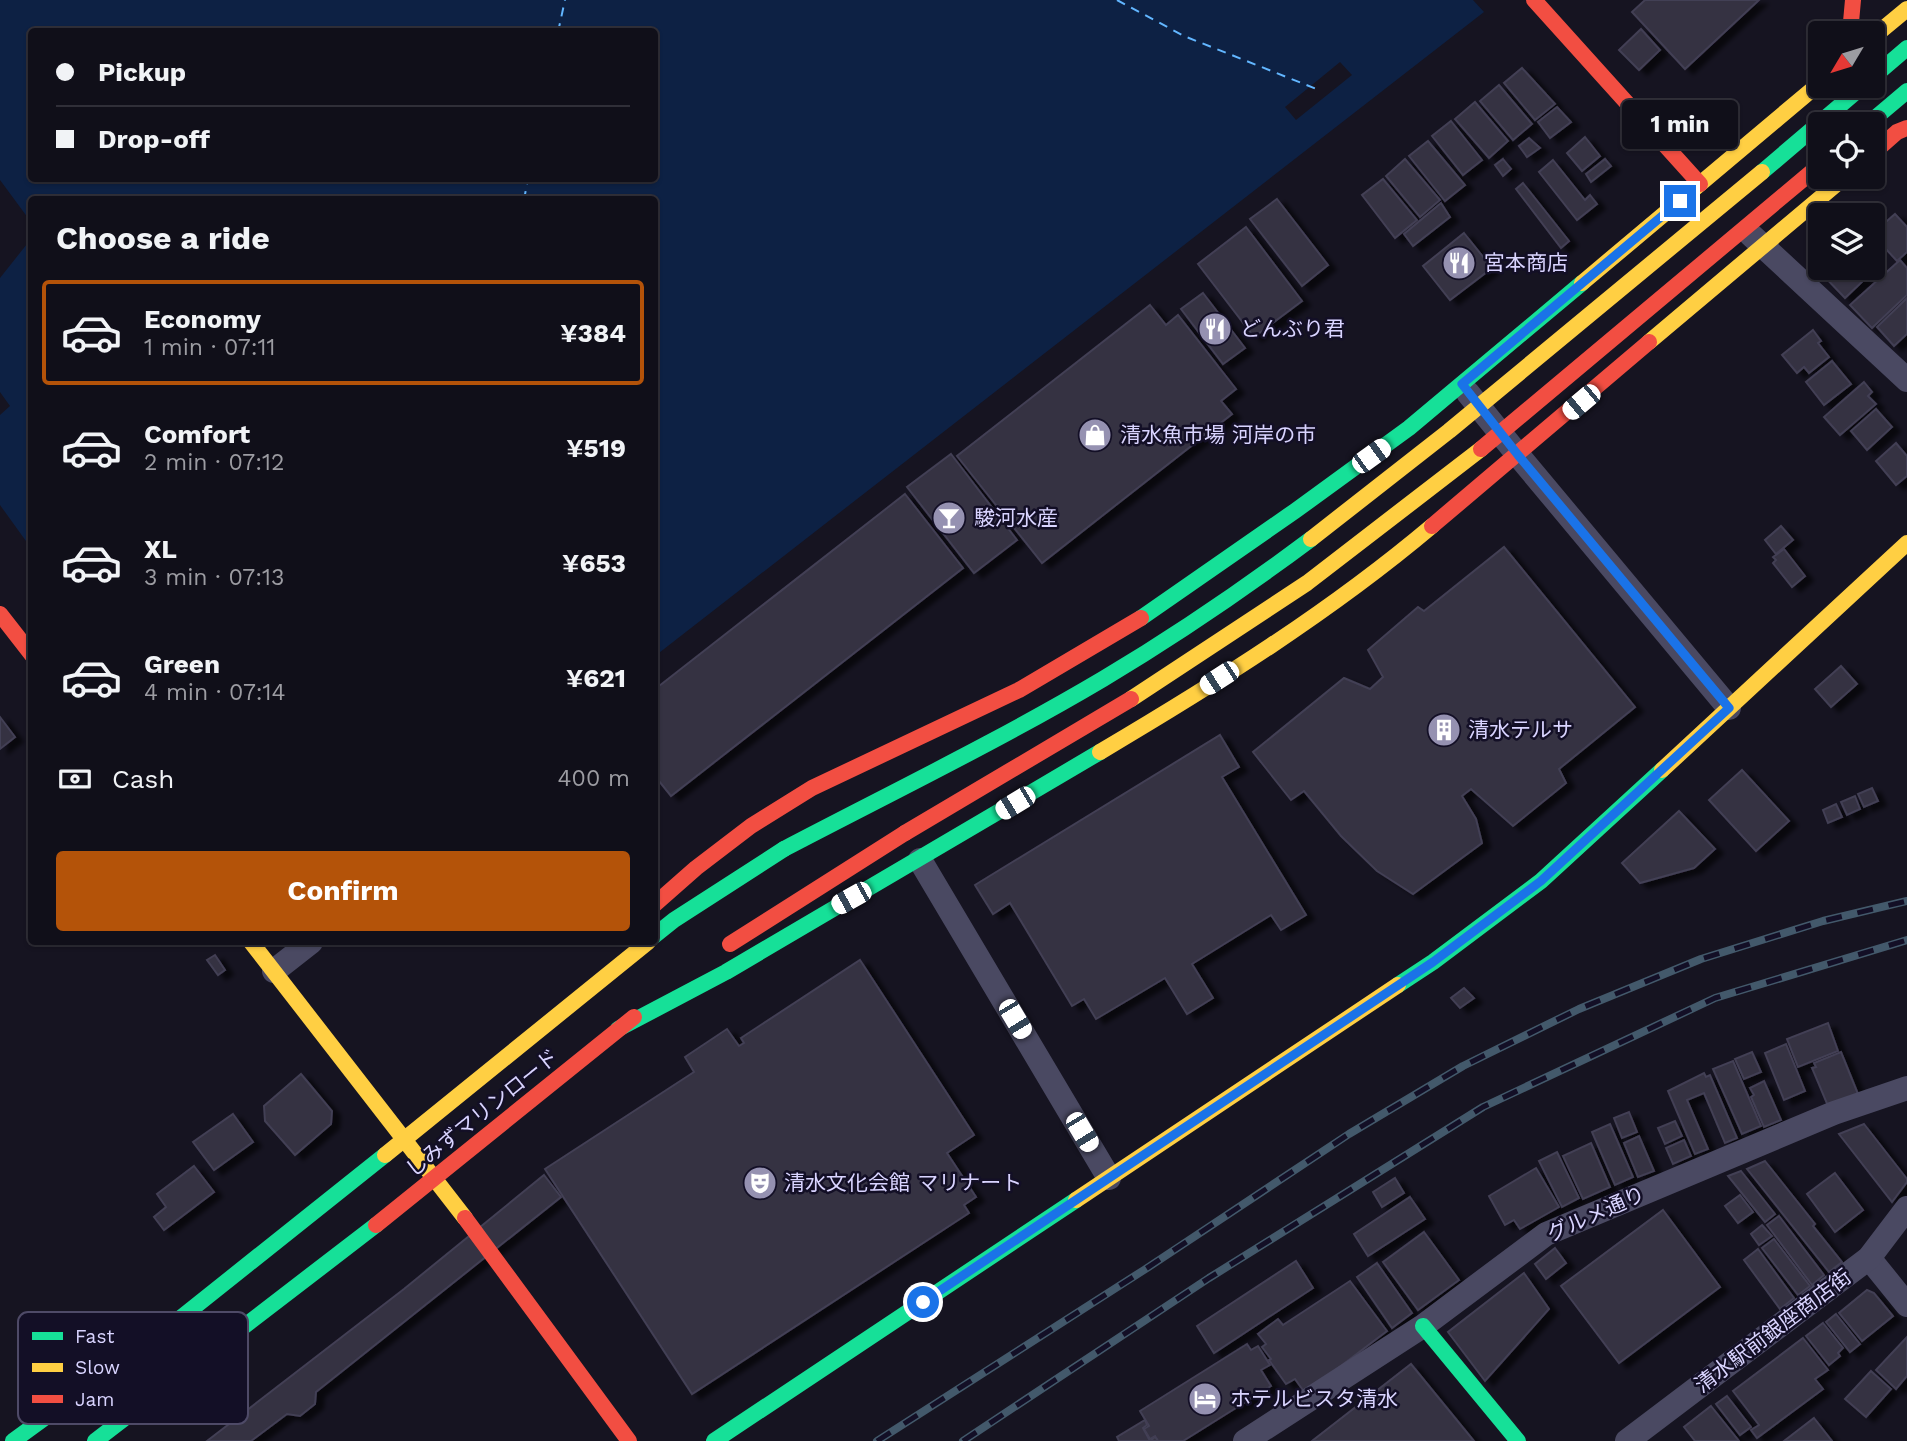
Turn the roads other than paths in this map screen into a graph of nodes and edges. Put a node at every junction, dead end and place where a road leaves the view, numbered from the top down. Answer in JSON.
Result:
{"nodes":[{"id":1,"x":1534,"y":0,"type":"edge"},
{"id":2,"x":1853,"y":0,"type":"edge"},
{"id":3,"x":1901,"y":15,"type":"edge"},
{"id":4,"x":1851,"y":21,"type":"edge"},
{"id":5,"x":1885,"y":28,"type":"edge"},
{"id":6,"x":1907,"y":48,"type":"edge"},
{"id":7,"x":1885,"y":67,"type":"edge"},
{"id":8,"x":1907,"y":91,"type":"edge"},
{"id":9,"x":1808,"y":93,"type":"edge"},
{"id":10,"x":1849,"y":98,"type":"edge"},
{"id":11,"x":1882,"y":112,"type":"edge"},
{"id":12,"x":1907,"y":128,"type":"edge"},
{"id":13,"x":1885,"y":143,"type":"edge"},
{"id":14,"x":1808,"y":175,"type":"edge"},
{"id":15,"x":1700,"y":184,"type":"junction"},
{"id":16,"x":1831,"y":189,"type":"edge"},
{"id":17,"x":1763,"y":247,"type":"junction"},
{"id":18,"x":1902,"y":366,"type":"edge"},
{"id":19,"x":1462,"y":384,"type":"junction"},
{"id":20,"x":1518,"y":455,"type":"junction"},
{"id":21,"x":1907,"y":543,"type":"edge"},
{"id":22,"x":0,"y":614,"type":"edge"},
{"id":23,"x":28,"y":650,"type":"edge"},
{"id":24,"x":1729,"y":708,"type":"junction"},
{"id":25,"x":920,"y":860,"type":"junction"},
{"id":26,"x":658,"y":901,"type":"edge"},
{"id":27,"x":658,"y":933,"type":"edge"},
{"id":28,"x":253,"y":945,"type":"edge"},
{"id":29,"x":307,"y":945,"type":"edge"},
{"id":30,"x":644,"y":945,"type":"edge"},
{"id":31,"x":718,"y":954,"type":"dead end"},
{"id":32,"x":597,"y":962,"type":"dead end"},
{"id":33,"x":696,"y":970,"type":"dead end"},
{"id":34,"x":274,"y":971,"type":"junction"},
{"id":35,"x":618,"y":1029,"type":"junction"},
{"id":36,"x":532,"y":1036,"type":"junction"},
{"id":37,"x":1907,"y":1088,"type":"edge"},
{"id":38,"x":404,"y":1140,"type":"junction"},
{"id":39,"x":436,"y":1178,"type":"junction"},
{"id":40,"x":1109,"y":1178,"type":"junction"},
{"id":41,"x":1907,"y":1208,"type":"edge"},
{"id":42,"x":1869,"y":1258,"type":"junction"},
{"id":43,"x":1907,"y":1305,"type":"edge"},
{"id":44,"x":188,"y":1312,"type":"edge"},
{"id":45,"x":248,"y":1323,"type":"edge"},
{"id":46,"x":1423,"y":1326,"type":"junction"},
{"id":47,"x":36,"y":1424,"type":"edge"},
{"id":48,"x":118,"y":1424,"type":"edge"},
{"id":49,"x":13,"y":1441,"type":"edge"},
{"id":50,"x":96,"y":1441,"type":"edge"},
{"id":51,"x":629,"y":1441,"type":"edge"},
{"id":52,"x":714,"y":1441,"type":"edge"},
{"id":53,"x":1245,"y":1441,"type":"edge"},
{"id":54,"x":1518,"y":1441,"type":"edge"},
{"id":55,"x":1627,"y":1441,"type":"edge"}],
"edges":[{"from":1,"to":15,"type":"street"},
{"from":2,"to":4,"type":"street"},
{"from":3,"to":5,"type":"street"},
{"from":6,"to":7,"type":"street"},
{"from":8,"to":11,"type":"street"},
{"from":9,"to":15,"type":"street"},
{"from":10,"to":27,"type":"street","bridge":true},
{"from":12,"to":13,"type":"street"},
{"from":14,"to":31,"type":"street","bridge":true},
{"from":15,"to":17,"type":"street"},
{"from":15,"to":19,"type":"street"},
{"from":16,"to":17,"type":"street"},
{"from":17,"to":18,"type":"street"},
{"from":17,"to":20,"type":"street"},
{"from":19,"to":20,"type":"street"},
{"from":19,"to":26,"type":"street"},
{"from":20,"to":24,"type":"street"},
{"from":20,"to":25,"type":"street"},
{"from":21,"to":24,"type":"street"},
{"from":22,"to":23,"type":"street"},
{"from":24,"to":40,"type":"street"},
{"from":25,"to":35,"type":"street"},
{"from":25,"to":40,"type":"street"},
{"from":28,"to":34,"type":"street"},
{"from":29,"to":34,"type":"street"},
{"from":30,"to":36,"type":"street","name":"しみずマリンロード"},
{"from":32,"to":36,"type":"street"},
{"from":33,"to":35,"type":"street","name":"しみずマリンロード"},
{"from":34,"to":38,"type":"street"},
{"from":35,"to":39,"type":"street","name":"しみずマリンロード"},
{"from":36,"to":38,"type":"street","name":"しみずマリンロード"},
{"from":37,"to":46,"type":"street","name":"グルメ通り"},
{"from":38,"to":39,"type":"street"},
{"from":38,"to":44,"type":"street","name":"しみずマリンロード"},
{"from":39,"to":45,"type":"street","name":"しみずマリンロード"},
{"from":39,"to":51,"type":"street"},
{"from":40,"to":52,"type":"street"},
{"from":41,"to":42,"type":"street","name":"清水駅前銀座商店街"},
{"from":42,"to":43,"type":"street"},
{"from":42,"to":55,"type":"street","name":"清水駅前銀座商店街"},
{"from":46,"to":53,"type":"street","name":"グルメ通り"},
{"from":46,"to":54,"type":"street"},
{"from":47,"to":49,"type":"street","name":"しみずマリンロード"},
{"from":48,"to":50,"type":"street","name":"しみずマリンロード"}]}
